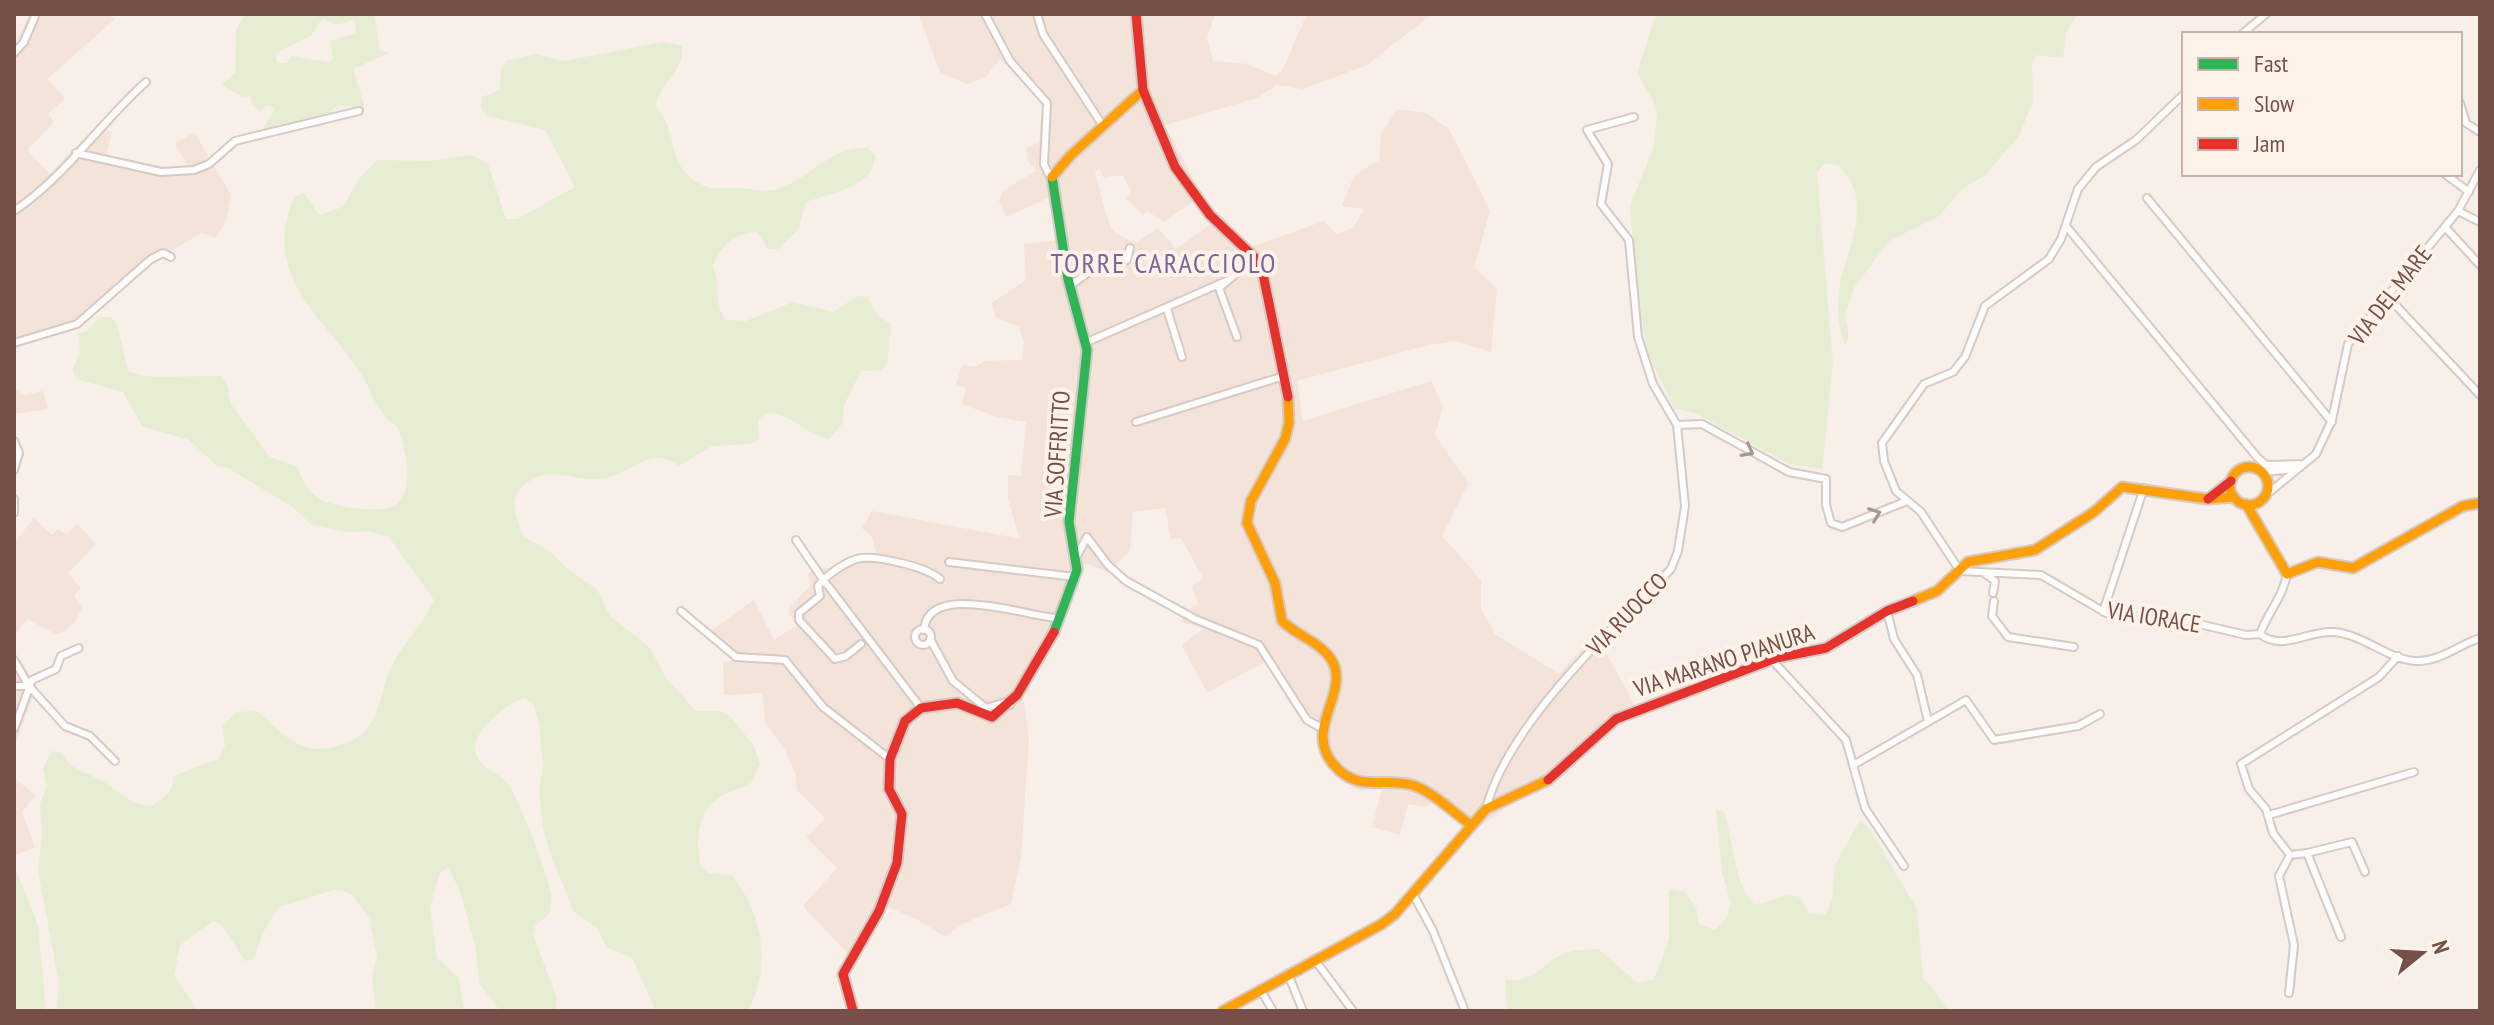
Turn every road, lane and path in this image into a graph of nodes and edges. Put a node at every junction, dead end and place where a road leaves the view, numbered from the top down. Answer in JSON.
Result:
{"nodes":[{"id":1,"x":36,"y":14,"type":"edge"},
{"id":2,"x":985,"y":14,"type":"edge"},
{"id":3,"x":1037,"y":14,"type":"edge"},
{"id":4,"x":1136,"y":14,"type":"edge"},
{"id":5,"x":2266,"y":14,"type":"edge"},
{"id":6,"x":2244,"y":32,"type":"edge"},
{"id":7,"x":14,"y":53,"type":"edge"},
{"id":8,"x":146,"y":82,"type":"dead end"},
{"id":9,"x":1143,"y":90,"type":"junction"},
{"id":10,"x":2182,"y":96,"type":"edge"},
{"id":11,"x":2462,"y":110,"type":"edge"},
{"id":12,"x":359,"y":111,"type":"dead end"},
{"id":13,"x":1634,"y":117,"type":"dead end"},
{"id":14,"x":1103,"y":126,"type":"junction"},
{"id":15,"x":2480,"y":132,"type":"edge"},
{"id":16,"x":76,"y":153,"type":"junction"},
{"id":17,"x":2480,"y":170,"type":"edge"},
{"id":18,"x":2448,"y":176,"type":"edge"},
{"id":19,"x":1051,"y":179,"type":"junction"},
{"id":20,"x":2469,"y":192,"type":"junction"},
{"id":21,"x":2147,"y":198,"type":"dead end"},
{"id":22,"x":14,"y":211,"type":"edge"},
{"id":23,"x":2458,"y":211,"type":"junction"},
{"id":24,"x":2480,"y":222,"type":"edge"},
{"id":25,"x":2066,"y":226,"type":"junction"},
{"id":26,"x":2445,"y":227,"type":"junction"},
{"id":27,"x":1130,"y":248,"type":"dead end"},
{"id":28,"x":1248,"y":252,"type":"junction"},
{"id":29,"x":171,"y":257,"type":"dead end"},
{"id":30,"x":2480,"y":265,"type":"edge"},
{"id":31,"x":1226,"y":281,"type":"junction"},
{"id":32,"x":1070,"y":286,"type":"junction"},
{"id":33,"x":2387,"y":296,"type":"junction"},
{"id":34,"x":1167,"y":309,"type":"junction"},
{"id":35,"x":1237,"y":337,"type":"dead end"},
{"id":36,"x":14,"y":343,"type":"edge"},
{"id":37,"x":1085,"y":343,"type":"junction"},
{"id":38,"x":1182,"y":357,"type":"dead end"},
{"id":39,"x":1284,"y":376,"type":"junction"},
{"id":40,"x":2480,"y":395,"type":"edge"},
{"id":41,"x":1136,"y":422,"type":"dead end"},
{"id":42,"x":2332,"y":422,"type":"junction"},
{"id":43,"x":1677,"y":425,"type":"junction"},
{"id":44,"x":14,"y":441,"type":"edge"},
{"id":45,"x":2301,"y":466,"type":"junction"},
{"id":46,"x":14,"y":470,"type":"edge"},
{"id":47,"x":2262,"y":472,"type":"junction"},
{"id":48,"x":2231,"y":481,"type":"junction"},
{"id":49,"x":2144,"y":488,"type":"junction"},
{"id":50,"x":2234,"y":497,"type":"junction"},
{"id":51,"x":2264,"y":497,"type":"junction"},
{"id":52,"x":14,"y":499,"type":"edge"},
{"id":53,"x":2208,"y":499,"type":"junction"},
{"id":54,"x":1907,"y":501,"type":"junction"},
{"id":55,"x":2480,"y":503,"type":"edge"},
{"id":56,"x":2246,"y":504,"type":"junction"},
{"id":57,"x":14,"y":513,"type":"edge"},
{"id":58,"x":2260,"y":519,"type":"junction"},
{"id":59,"x":796,"y":540,"type":"dead end"},
{"id":60,"x":1076,"y":558,"type":"junction"},
{"id":61,"x":949,"y":562,"type":"dead end"},
{"id":62,"x":1960,"y":571,"type":"junction"},
{"id":63,"x":1981,"y":571,"type":"junction"},
{"id":64,"x":2287,"y":574,"type":"junction"},
{"id":65,"x":1075,"y":577,"type":"junction"},
{"id":66,"x":940,"y":579,"type":"dead end"},
{"id":67,"x":826,"y":583,"type":"junction"},
{"id":68,"x":681,"y":611,"type":"dead end"},
{"id":69,"x":1887,"y":611,"type":"junction"},
{"id":70,"x":2103,"y":612,"type":"junction"},
{"id":71,"x":1058,"y":618,"type":"junction"},
{"id":72,"x":924,"y":630,"type":"junction"},
{"id":73,"x":2260,"y":634,"type":"junction"},
{"id":74,"x":2480,"y":638,"type":"edge"},
{"id":75,"x":930,"y":639,"type":"junction"},
{"id":76,"x":861,"y":644,"type":"dead end"},
{"id":77,"x":2074,"y":647,"type":"dead end"},
{"id":78,"x":79,"y":648,"type":"dead end"},
{"id":79,"x":2398,"y":656,"type":"junction"},
{"id":80,"x":14,"y":660,"type":"edge"},
{"id":81,"x":1772,"y":660,"type":"junction"},
{"id":82,"x":14,"y":686,"type":"edge"},
{"id":83,"x":29,"y":686,"type":"junction"},
{"id":84,"x":1010,"y":705,"type":"junction"},
{"id":85,"x":921,"y":708,"type":"junction"},
{"id":86,"x":2100,"y":714,"type":"dead end"},
{"id":87,"x":1928,"y":721,"type":"junction"},
{"id":88,"x":1320,"y":727,"type":"junction"},
{"id":89,"x":14,"y":729,"type":"edge"},
{"id":90,"x":890,"y":759,"type":"junction"},
{"id":91,"x":115,"y":761,"type":"dead end"},
{"id":92,"x":1855,"y":764,"type":"junction"},
{"id":93,"x":2414,"y":772,"type":"dead end"},
{"id":94,"x":1486,"y":809,"type":"junction"},
{"id":95,"x":2269,"y":815,"type":"junction"},
{"id":96,"x":1471,"y":825,"type":"junction"},
{"id":97,"x":2307,"y":853,"type":"junction"},
{"id":98,"x":2290,"y":855,"type":"junction"},
{"id":99,"x":1904,"y":866,"type":"dead end"},
{"id":100,"x":2365,"y":872,"type":"dead end"},
{"id":101,"x":1413,"y":894,"type":"junction"},
{"id":102,"x":2341,"y":937,"type":"dead end"},
{"id":103,"x":1315,"y":960,"type":"junction"},
{"id":104,"x":1287,"y":974,"type":"junction"},
{"id":105,"x":1260,"y":989,"type":"junction"},
{"id":106,"x":2289,"y":993,"type":"dead end"},
{"id":107,"x":853,"y":1011,"type":"edge"},
{"id":108,"x":1223,"y":1011,"type":"edge"},
{"id":109,"x":1273,"y":1011,"type":"edge"},
{"id":110,"x":1303,"y":1011,"type":"edge"},
{"id":111,"x":1353,"y":1011,"type":"edge"},
{"id":112,"x":1465,"y":1011,"type":"edge"}],
"edges":[{"from":1,"to":7,"type":"street"},
{"from":2,"to":19,"type":"street"},
{"from":3,"to":14,"type":"street"},
{"from":4,"to":9,"type":"street"},
{"from":5,"to":6,"type":"street"},
{"from":8,"to":16,"type":"street"},
{"from":9,"to":14,"type":"street"},
{"from":9,"to":28,"type":"street"},
{"from":10,"to":25,"type":"street"},
{"from":11,"to":15,"type":"street"},
{"from":12,"to":16,"type":"street"},
{"from":13,"to":43,"type":"street","name":"VIA RUOCCO"},
{"from":14,"to":19,"type":"street"},
{"from":16,"to":22,"type":"street"},
{"from":17,"to":20,"type":"street","name":"VIA DEL MARE"},
{"from":18,"to":20,"type":"street"},
{"from":19,"to":32,"type":"street","name":"VIA SOFFRITTO"},
{"from":20,"to":23,"type":"street","name":"VIA DEL MARE"},
{"from":21,"to":42,"type":"street"},
{"from":23,"to":24,"type":"street"},
{"from":23,"to":26,"type":"street","name":"VIA DEL MARE"},
{"from":25,"to":45,"type":"street"},
{"from":25,"to":54,"type":"street"},
{"from":26,"to":30,"type":"street"},
{"from":26,"to":33,"type":"street","name":"VIA DEL MARE"},
{"from":27,"to":32,"type":"street"},
{"from":28,"to":31,"type":"street"},
{"from":28,"to":39,"type":"street"},
{"from":29,"to":36,"type":"street"},
{"from":31,"to":34,"type":"street"},
{"from":31,"to":35,"type":"street"},
{"from":32,"to":37,"type":"street","name":"VIA SOFFRITTO"},
{"from":33,"to":40,"type":"street"},
{"from":33,"to":42,"type":"street","name":"VIA DEL MARE"},
{"from":34,"to":37,"type":"street"},
{"from":34,"to":38,"type":"street"},
{"from":37,"to":60,"type":"street","name":"VIA SOFFRITTO"},
{"from":39,"to":41,"type":"street"},
{"from":39,"to":88,"type":"street"},
{"from":42,"to":45,"type":"street","name":"VIA DEL MARE"},
{"from":43,"to":54,"type":"street","one_way":true},
{"from":43,"to":94,"type":"street","name":"VIA RUOCCO"},
{"from":44,"to":46,"type":"street"},
{"from":45,"to":47,"type":"street"},
{"from":45,"to":51,"type":"street","name":"VIA DEL MARE"},
{"from":47,"to":48,"type":"street"},
{"from":47,"to":51,"type":"street"},
{"from":48,"to":50,"type":"street"},
{"from":48,"to":53,"type":"street"},
{"from":49,"to":53,"type":"street","name":"VIA MARANO PIANURA"},
{"from":49,"to":62,"type":"street","name":"VIA MARANO PIANURA"},
{"from":49,"to":70,"type":"street"},
{"from":50,"to":53,"type":"street","name":"VIA MARANO PIANURA"},
{"from":50,"to":56,"type":"street"},
{"from":51,"to":56,"type":"street"},
{"from":51,"to":58,"type":"street"},
{"from":52,"to":57,"type":"street"},
{"from":54,"to":62,"type":"street"},
{"from":55,"to":64,"type":"street"},
{"from":56,"to":58,"type":"street"},
{"from":58,"to":64,"type":"street"},
{"from":59,"to":67,"type":"street"},
{"from":60,"to":65,"type":"street","name":"VIA SOFFRITTO"},
{"from":60,"to":88,"type":"street"},
{"from":61,"to":65,"type":"street"},
{"from":62,"to":63,"type":"street","name":"VIA IORACE"},
{"from":62,"to":69,"type":"street","name":"VIA MARANO PIANURA"},
{"from":63,"to":70,"type":"street","name":"VIA IORACE"},
{"from":63,"to":77,"type":"street"},
{"from":64,"to":73,"type":"street"},
{"from":65,"to":71,"type":"street","name":"VIA SOFFRITTO"},
{"from":66,"to":67,"type":"street"},
{"from":67,"to":76,"type":"street"},
{"from":67,"to":85,"type":"street"},
{"from":68,"to":90,"type":"street"},
{"from":69,"to":81,"type":"street","name":"VIA MARANO PIANURA"},
{"from":69,"to":87,"type":"street"},
{"from":70,"to":73,"type":"street","name":"VIA IORACE"},
{"from":71,"to":72,"type":"street"},
{"from":71,"to":84,"type":"street","name":"VIA SOFFRITTO"},
{"from":72,"to":75,"type":"street"},
{"from":72,"to":75,"type":"street"},
{"from":73,"to":79,"type":"street","name":"VIA IORACE"},
{"from":74,"to":79,"type":"street"},
{"from":75,"to":84,"type":"street"},
{"from":78,"to":83,"type":"street"},
{"from":79,"to":95,"type":"street"},
{"from":80,"to":83,"type":"street"},
{"from":81,"to":92,"type":"street"},
{"from":81,"to":94,"type":"street","name":"VIA MARANO PIANURA"},
{"from":82,"to":83,"type":"street"},
{"from":83,"to":89,"type":"street"},
{"from":83,"to":91,"type":"street"},
{"from":84,"to":85,"type":"street"},
{"from":85,"to":90,"type":"street"},
{"from":86,"to":87,"type":"street"},
{"from":87,"to":92,"type":"street"},
{"from":88,"to":96,"type":"street"},
{"from":90,"to":107,"type":"street"},
{"from":92,"to":99,"type":"street"},
{"from":93,"to":95,"type":"street"},
{"from":94,"to":96,"type":"street","name":"VIA MARANO PIANURA"},
{"from":95,"to":98,"type":"street"},
{"from":96,"to":101,"type":"street","name":"VIA MARANO PIANURA"},
{"from":97,"to":98,"type":"street"},
{"from":97,"to":100,"type":"street"},
{"from":97,"to":102,"type":"street"},
{"from":98,"to":106,"type":"street"},
{"from":101,"to":103,"type":"street","name":"VIA MARANO PIANURA"},
{"from":101,"to":112,"type":"street"},
{"from":103,"to":104,"type":"street","name":"VIA MARANO PIANURA"},
{"from":103,"to":111,"type":"street"},
{"from":104,"to":105,"type":"street","name":"VIA MARANO PIANURA"},
{"from":104,"to":110,"type":"street"},
{"from":105,"to":108,"type":"street","name":"VIA MARANO PIANURA"},
{"from":105,"to":109,"type":"street"}]}
